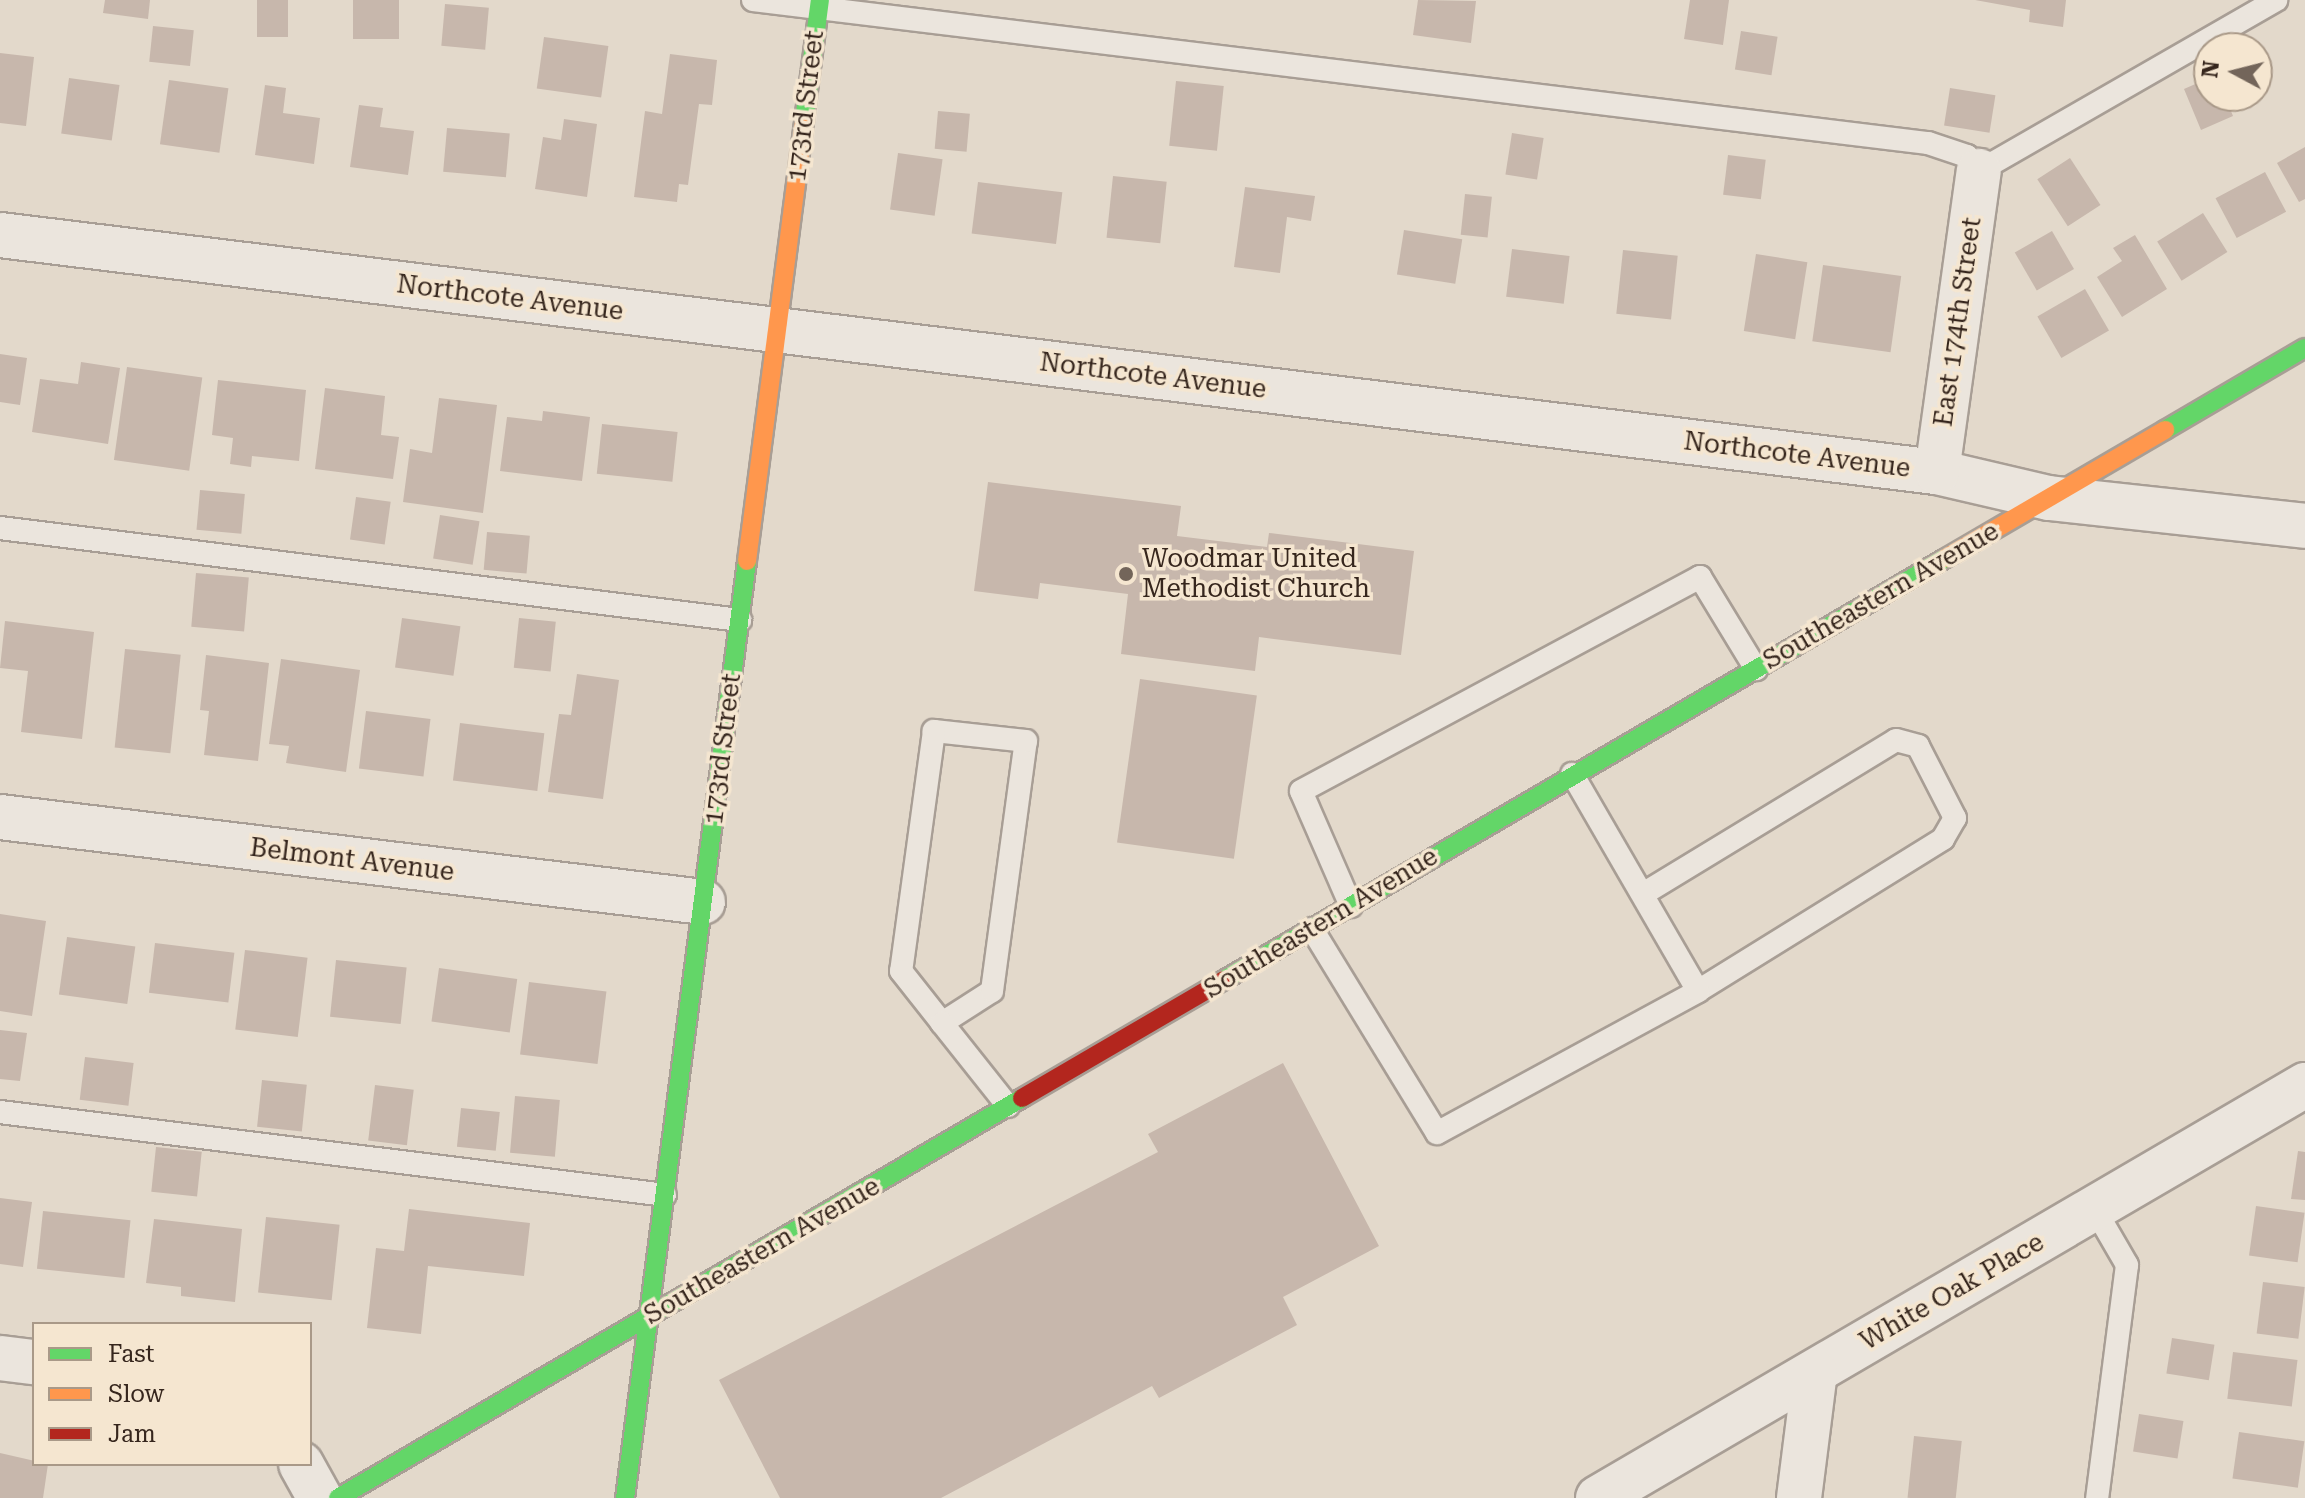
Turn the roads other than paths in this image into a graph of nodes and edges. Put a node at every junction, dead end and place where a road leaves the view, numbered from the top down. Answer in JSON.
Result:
{"nodes":[{"id":1,"x":753,"y":0,"type":"edge"},
{"id":2,"x":2276,"y":0,"type":"edge"},
{"id":3,"x":819,"y":4,"type":"edge"},
{"id":4,"x":1979,"y":171,"type":"junction"},
{"id":5,"x":0,"y":235,"type":"edge"},
{"id":6,"x":777,"y":330,"type":"junction"},
{"id":7,"x":2305,"y":348,"type":"edge"},
{"id":8,"x":1937,"y":472,"type":"junction"},
{"id":9,"x":2049,"y":498,"type":"junction"},
{"id":10,"x":2305,"y":526,"type":"edge"},
{"id":11,"x":0,"y":528,"type":"edge"},
{"id":12,"x":740,"y":620,"type":"junction"},
{"id":13,"x":1756,"y":669,"type":"junction"},
{"id":14,"x":1572,"y":774,"type":"junction"},
{"id":15,"x":0,"y":817,"type":"edge"},
{"id":16,"x":1643,"y":894,"type":"junction"},
{"id":17,"x":703,"y":902,"type":"junction"},
{"id":18,"x":1351,"y":906,"type":"junction"},
{"id":19,"x":1312,"y":929,"type":"junction"},
{"id":20,"x":1698,"y":991,"type":"junction"},
{"id":21,"x":942,"y":1023,"type":"junction"},
{"id":22,"x":2305,"y":1085,"type":"edge"},
{"id":23,"x":1008,"y":1106,"type":"junction"},
{"id":24,"x":0,"y":1112,"type":"edge"},
{"id":25,"x":665,"y":1195,"type":"junction"},
{"id":26,"x":2094,"y":1208,"type":"junction"},
{"id":27,"x":650,"y":1316,"type":"junction"},
{"id":28,"x":0,"y":1358,"type":"edge"},
{"id":29,"x":32,"y":1362,"type":"edge"},
{"id":30,"x":1815,"y":1372,"type":"junction"},
{"id":31,"x":302,"y":1466,"type":"edge"},
{"id":32,"x":320,"y":1498,"type":"edge"},
{"id":33,"x":338,"y":1498,"type":"edge"},
{"id":34,"x":625,"y":1498,"type":"edge"},
{"id":35,"x":1598,"y":1498,"type":"edge"},
{"id":36,"x":1799,"y":1498,"type":"edge"},
{"id":37,"x":2097,"y":1498,"type":"edge"}],
"edges":[{"from":1,"to":3,"type":"lane"},
{"from":2,"to":4,"type":"lane"},
{"from":3,"to":4,"type":"lane"},
{"from":3,"to":6,"type":"street","name":"173rd Street"},
{"from":4,"to":8,"type":"street","name":"East 174th Street"},
{"from":5,"to":6,"type":"street","name":"Northcote Avenue"},
{"from":6,"to":8,"type":"street","name":"Northcote Avenue"},
{"from":6,"to":12,"type":"street","name":"173rd Street"},
{"from":7,"to":9,"type":"street","name":"Southeastern Avenue"},
{"from":8,"to":9,"type":"street","name":"Northcote Avenue"},
{"from":9,"to":10,"type":"street","name":"Northcote Avenue"},
{"from":9,"to":13,"type":"street","name":"Southeastern Avenue"},
{"from":11,"to":12,"type":"lane"},
{"from":12,"to":17,"type":"street","name":"173rd Street"},
{"from":13,"to":14,"type":"street","name":"Southeastern Avenue"},
{"from":13,"to":18,"type":"lane"},
{"from":14,"to":16,"type":"lane"},
{"from":14,"to":18,"type":"street","name":"Southeastern Avenue"},
{"from":15,"to":17,"type":"street","name":"Belmont Avenue"},
{"from":16,"to":20,"type":"lane"},
{"from":16,"to":20,"type":"lane"},
{"from":17,"to":25,"type":"street","name":"173rd Street"},
{"from":18,"to":19,"type":"street","name":"Southeastern Avenue"},
{"from":19,"to":20,"type":"lane"},
{"from":19,"to":23,"type":"street","name":"Southeastern Avenue"},
{"from":21,"to":21,"type":"lane"},
{"from":21,"to":23,"type":"lane"},
{"from":22,"to":26,"type":"street","name":"White Oak Place"},
{"from":23,"to":27,"type":"street","name":"Southeastern Avenue"},
{"from":24,"to":25,"type":"lane"},
{"from":25,"to":27,"type":"street","name":"173rd Street"},
{"from":26,"to":30,"type":"street","name":"White Oak Place"},
{"from":26,"to":37,"type":"lane"},
{"from":27,"to":33,"type":"street","name":"Southeastern Avenue"},
{"from":27,"to":34,"type":"street","name":"173rd Street"},
{"from":28,"to":29,"type":"street"},
{"from":30,"to":35,"type":"street","name":"White Oak Place"},
{"from":30,"to":36,"type":"street"},
{"from":31,"to":32,"type":"street"}]}
